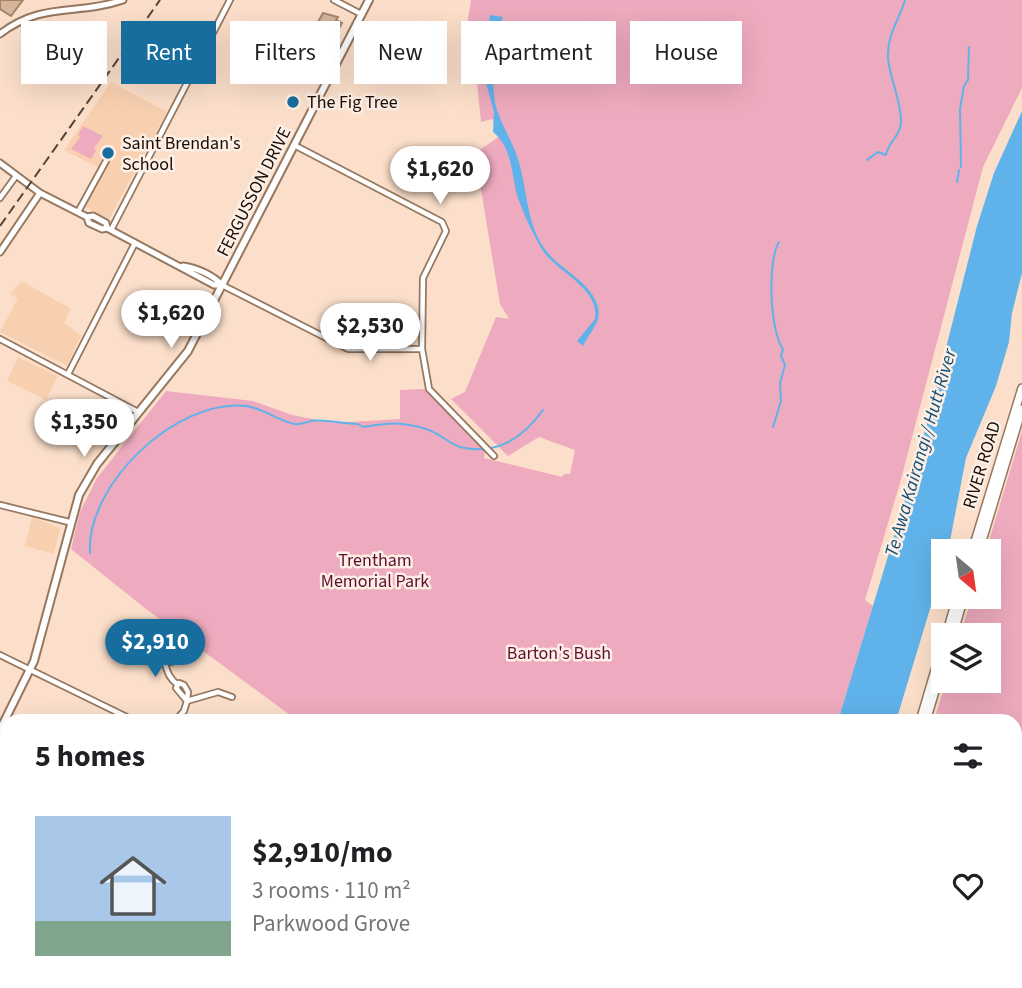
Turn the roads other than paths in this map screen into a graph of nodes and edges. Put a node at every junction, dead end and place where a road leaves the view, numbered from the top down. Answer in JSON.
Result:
{"nodes":[{"id":1,"x":123,"y":0,"type":"edge"},
{"id":2,"x":230,"y":0,"type":"edge"},
{"id":3,"x":334,"y":0,"type":"edge"},
{"id":4,"x":369,"y":0,"type":"edge"},
{"id":5,"x":361,"y":14,"type":"junction"},
{"id":6,"x":0,"y":34,"type":"edge"},
{"id":7,"x":294,"y":145,"type":"junction"},
{"id":8,"x":106,"y":161,"type":"dead end"},
{"id":9,"x":0,"y":163,"type":"edge"},
{"id":10,"x":16,"y":176,"type":"junction"},
{"id":11,"x":40,"y":193,"type":"junction"},
{"id":12,"x":0,"y":198,"type":"edge"},
{"id":13,"x":78,"y":212,"type":"junction"},
{"id":14,"x":109,"y":229,"type":"junction"},
{"id":15,"x":135,"y":243,"type":"junction"},
{"id":16,"x":0,"y":252,"type":"edge"},
{"id":17,"x":222,"y":285,"type":"junction"},
{"id":18,"x":0,"y":340,"type":"edge"},
{"id":19,"x":422,"y":349,"type":"junction"},
{"id":20,"x":68,"y":374,"type":"junction"},
{"id":21,"x":1022,"y":388,"type":"edge"},
{"id":22,"x":1022,"y":409,"type":"edge"},
{"id":23,"x":138,"y":412,"type":"junction"},
{"id":24,"x":494,"y":456,"type":"dead end"},
{"id":25,"x":0,"y":505,"type":"edge"},
{"id":26,"x":69,"y":522,"type":"junction"},
{"id":27,"x":976,"y":539,"type":"edge"},
{"id":28,"x":982,"y":539,"type":"edge"},
{"id":29,"x":158,"y":651,"type":"dead end"},
{"id":30,"x":0,"y":655,"type":"edge"},
{"id":31,"x":175,"y":661,"type":"dead end"},
{"id":32,"x":165,"y":663,"type":"junction"},
{"id":33,"x":31,"y":670,"type":"junction"},
{"id":34,"x":931,"y":684,"type":"edge"},
{"id":35,"x":934,"y":693,"type":"edge"},
{"id":36,"x":232,"y":697,"type":"dead end"},
{"id":37,"x":187,"y":700,"type":"junction"},
{"id":38,"x":8,"y":714,"type":"edge"},
{"id":39,"x":121,"y":714,"type":"edge"},
{"id":40,"x":181,"y":714,"type":"edge"},
{"id":41,"x":922,"y":714,"type":"edge"},
{"id":42,"x":928,"y":714,"type":"edge"}],
"edges":[{"from":1,"to":6,"type":"street"},
{"from":2,"to":14,"type":"street"},
{"from":3,"to":5,"type":"street"},
{"from":4,"to":5,"type":"main road","name":"FERGUSSON DRIVE"},
{"from":5,"to":7,"type":"main road","name":"FERGUSSON DRIVE"},
{"from":7,"to":17,"type":"main road","name":"FERGUSSON DRIVE"},
{"from":7,"to":19,"type":"street"},
{"from":8,"to":13,"type":"street"},
{"from":9,"to":10,"type":"street"},
{"from":10,"to":11,"type":"street"},
{"from":10,"to":12,"type":"street"},
{"from":11,"to":13,"type":"street"},
{"from":11,"to":16,"type":"street"},
{"from":13,"to":14,"type":"street"},
{"from":14,"to":15,"type":"street"},
{"from":15,"to":17,"type":"street"},
{"from":15,"to":20,"type":"street"},
{"from":17,"to":19,"type":"street"},
{"from":17,"to":23,"type":"main road","name":"FERGUSSON DRIVE"},
{"from":18,"to":20,"type":"street"},
{"from":19,"to":24,"type":"street"},
{"from":20,"to":23,"type":"street"},
{"from":21,"to":27,"type":"highway","name":"RIVER ROAD"},
{"from":22,"to":28,"type":"highway","name":"RIVER ROAD"},
{"from":23,"to":26,"type":"main road","name":"FERGUSSON DRIVE"},
{"from":25,"to":26,"type":"street"},
{"from":26,"to":33,"type":"main road","name":"FERGUSSON DRIVE"},
{"from":29,"to":32,"type":"street"},
{"from":30,"to":33,"type":"street"},
{"from":31,"to":32,"type":"street"},
{"from":32,"to":37,"type":"street"},
{"from":33,"to":38,"type":"main road","name":"FERGUSSON DRIVE"},
{"from":33,"to":39,"type":"street"},
{"from":34,"to":41,"type":"highway"},
{"from":35,"to":42,"type":"highway"},
{"from":36,"to":37,"type":"street"},
{"from":37,"to":40,"type":"street"}]}
